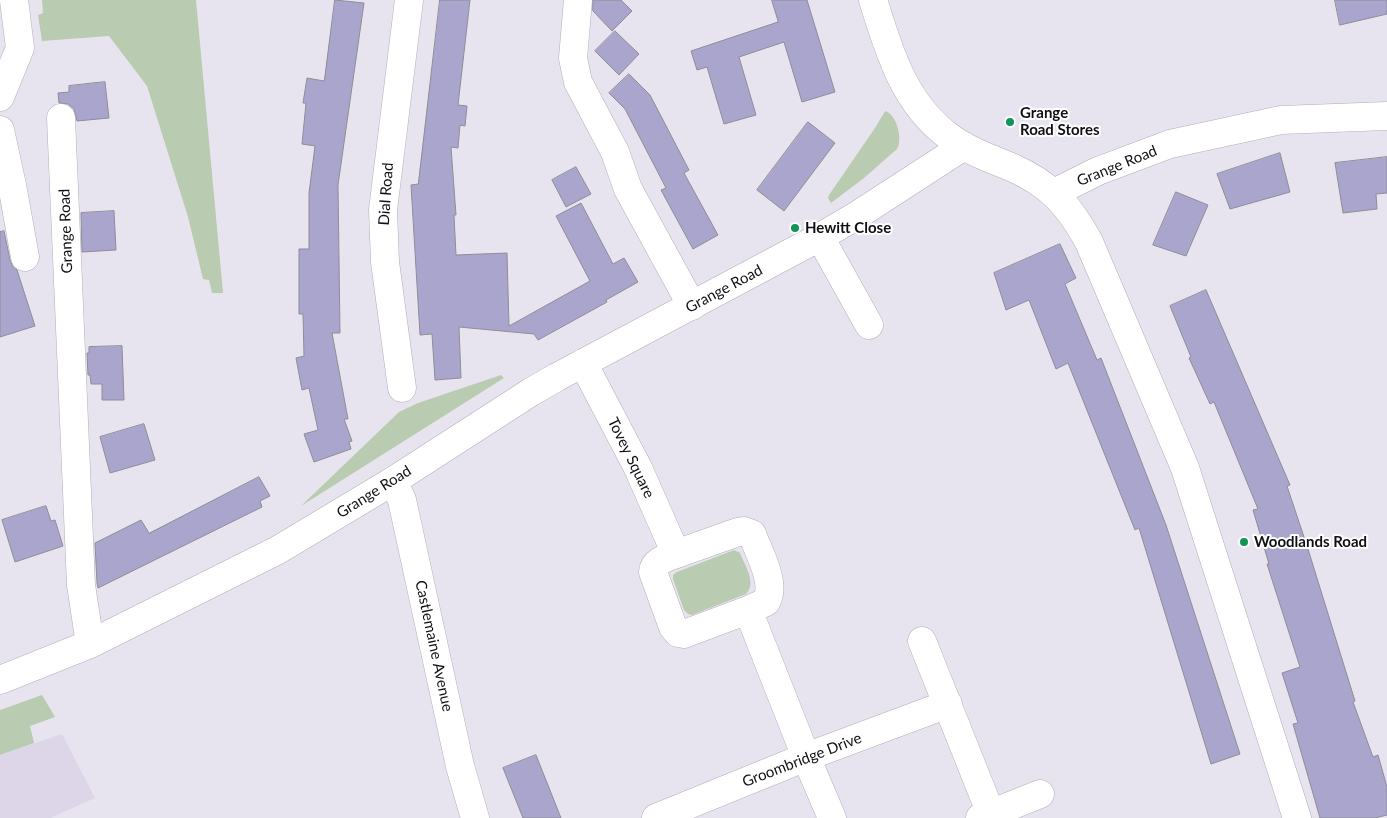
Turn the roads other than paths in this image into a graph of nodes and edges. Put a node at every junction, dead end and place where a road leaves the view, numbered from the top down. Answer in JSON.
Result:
{"nodes":[{"id":1,"x":14,"y":0,"type":"edge"},
{"id":2,"x":409,"y":0,"type":"edge"},
{"id":3,"x":578,"y":0,"type":"edge"},
{"id":4,"x":873,"y":0,"type":"edge"},
{"id":5,"x":0,"y":97,"type":"edge"},
{"id":6,"x":1387,"y":116,"type":"edge"},
{"id":7,"x":61,"y":118,"type":"dead end"},
{"id":8,"x":0,"y":130,"type":"edge"},
{"id":9,"x":964,"y":146,"type":"junction"},
{"id":10,"x":6,"y":187,"type":"edge"},
{"id":11,"x":1054,"y":193,"type":"junction"},
{"id":12,"x":820,"y":237,"type":"junction"},
{"id":13,"x":25,"y":257,"type":"dead end"},
{"id":14,"x":692,"y":306,"type":"junction"},
{"id":15,"x":870,"y":325,"type":"dead end"},
{"id":16,"x":583,"y":363,"type":"junction"},
{"id":17,"x":402,"y":388,"type":"dead end"},
{"id":18,"x":393,"y":481,"type":"junction"},
{"id":19,"x":676,"y":554,"type":"junction"},
{"id":20,"x":748,"y":610,"type":"junction"},
{"id":21,"x":922,"y":641,"type":"dead end"},
{"id":22,"x":90,"y":644,"type":"junction"},
{"id":23,"x":0,"y":680,"type":"edge"},
{"id":24,"x":948,"y":704,"type":"junction"},
{"id":25,"x":806,"y":757,"type":"junction"},
{"id":26,"x":1040,"y":794,"type":"dead end"},
{"id":27,"x":468,"y":816,"type":"edge"},
{"id":28,"x":985,"y":816,"type":"edge"},
{"id":29,"x":661,"y":817,"type":"edge"},
{"id":30,"x":832,"y":818,"type":"edge"},
{"id":31,"x":1297,"y":818,"type":"edge"}],
"edges":[{"from":1,"to":5,"type":"street"},
{"from":2,"to":17,"type":"street","name":"Dial Road"},
{"from":3,"to":14,"type":"street"},
{"from":4,"to":9,"type":"street"},
{"from":6,"to":11,"type":"street","name":"Grange Road"},
{"from":7,"to":22,"type":"street","name":"Grange Road"},
{"from":8,"to":10,"type":"street"},
{"from":9,"to":11,"type":"street"},
{"from":9,"to":12,"type":"street","name":"Grange Road"},
{"from":10,"to":13,"type":"street"},
{"from":11,"to":31,"type":"street"},
{"from":12,"to":14,"type":"street","name":"Grange Road"},
{"from":12,"to":15,"type":"street"},
{"from":14,"to":16,"type":"street","name":"Grange Road"},
{"from":16,"to":18,"type":"street","name":"Grange Road"},
{"from":16,"to":19,"type":"street","name":"Tovey Square"},
{"from":18,"to":22,"type":"street","name":"Grange Road"},
{"from":18,"to":27,"type":"street","name":"Castlemaine Avenue"},
{"from":19,"to":20,"type":"street"},
{"from":19,"to":20,"type":"street"},
{"from":20,"to":25,"type":"street"},
{"from":21,"to":24,"type":"street"},
{"from":22,"to":23,"type":"street","name":"Grange Road"},
{"from":24,"to":25,"type":"street","name":"Groombridge Drive"},
{"from":24,"to":28,"type":"street"},
{"from":25,"to":29,"type":"street","name":"Groombridge Drive"},
{"from":25,"to":30,"type":"street"},
{"from":26,"to":28,"type":"street"}]}
